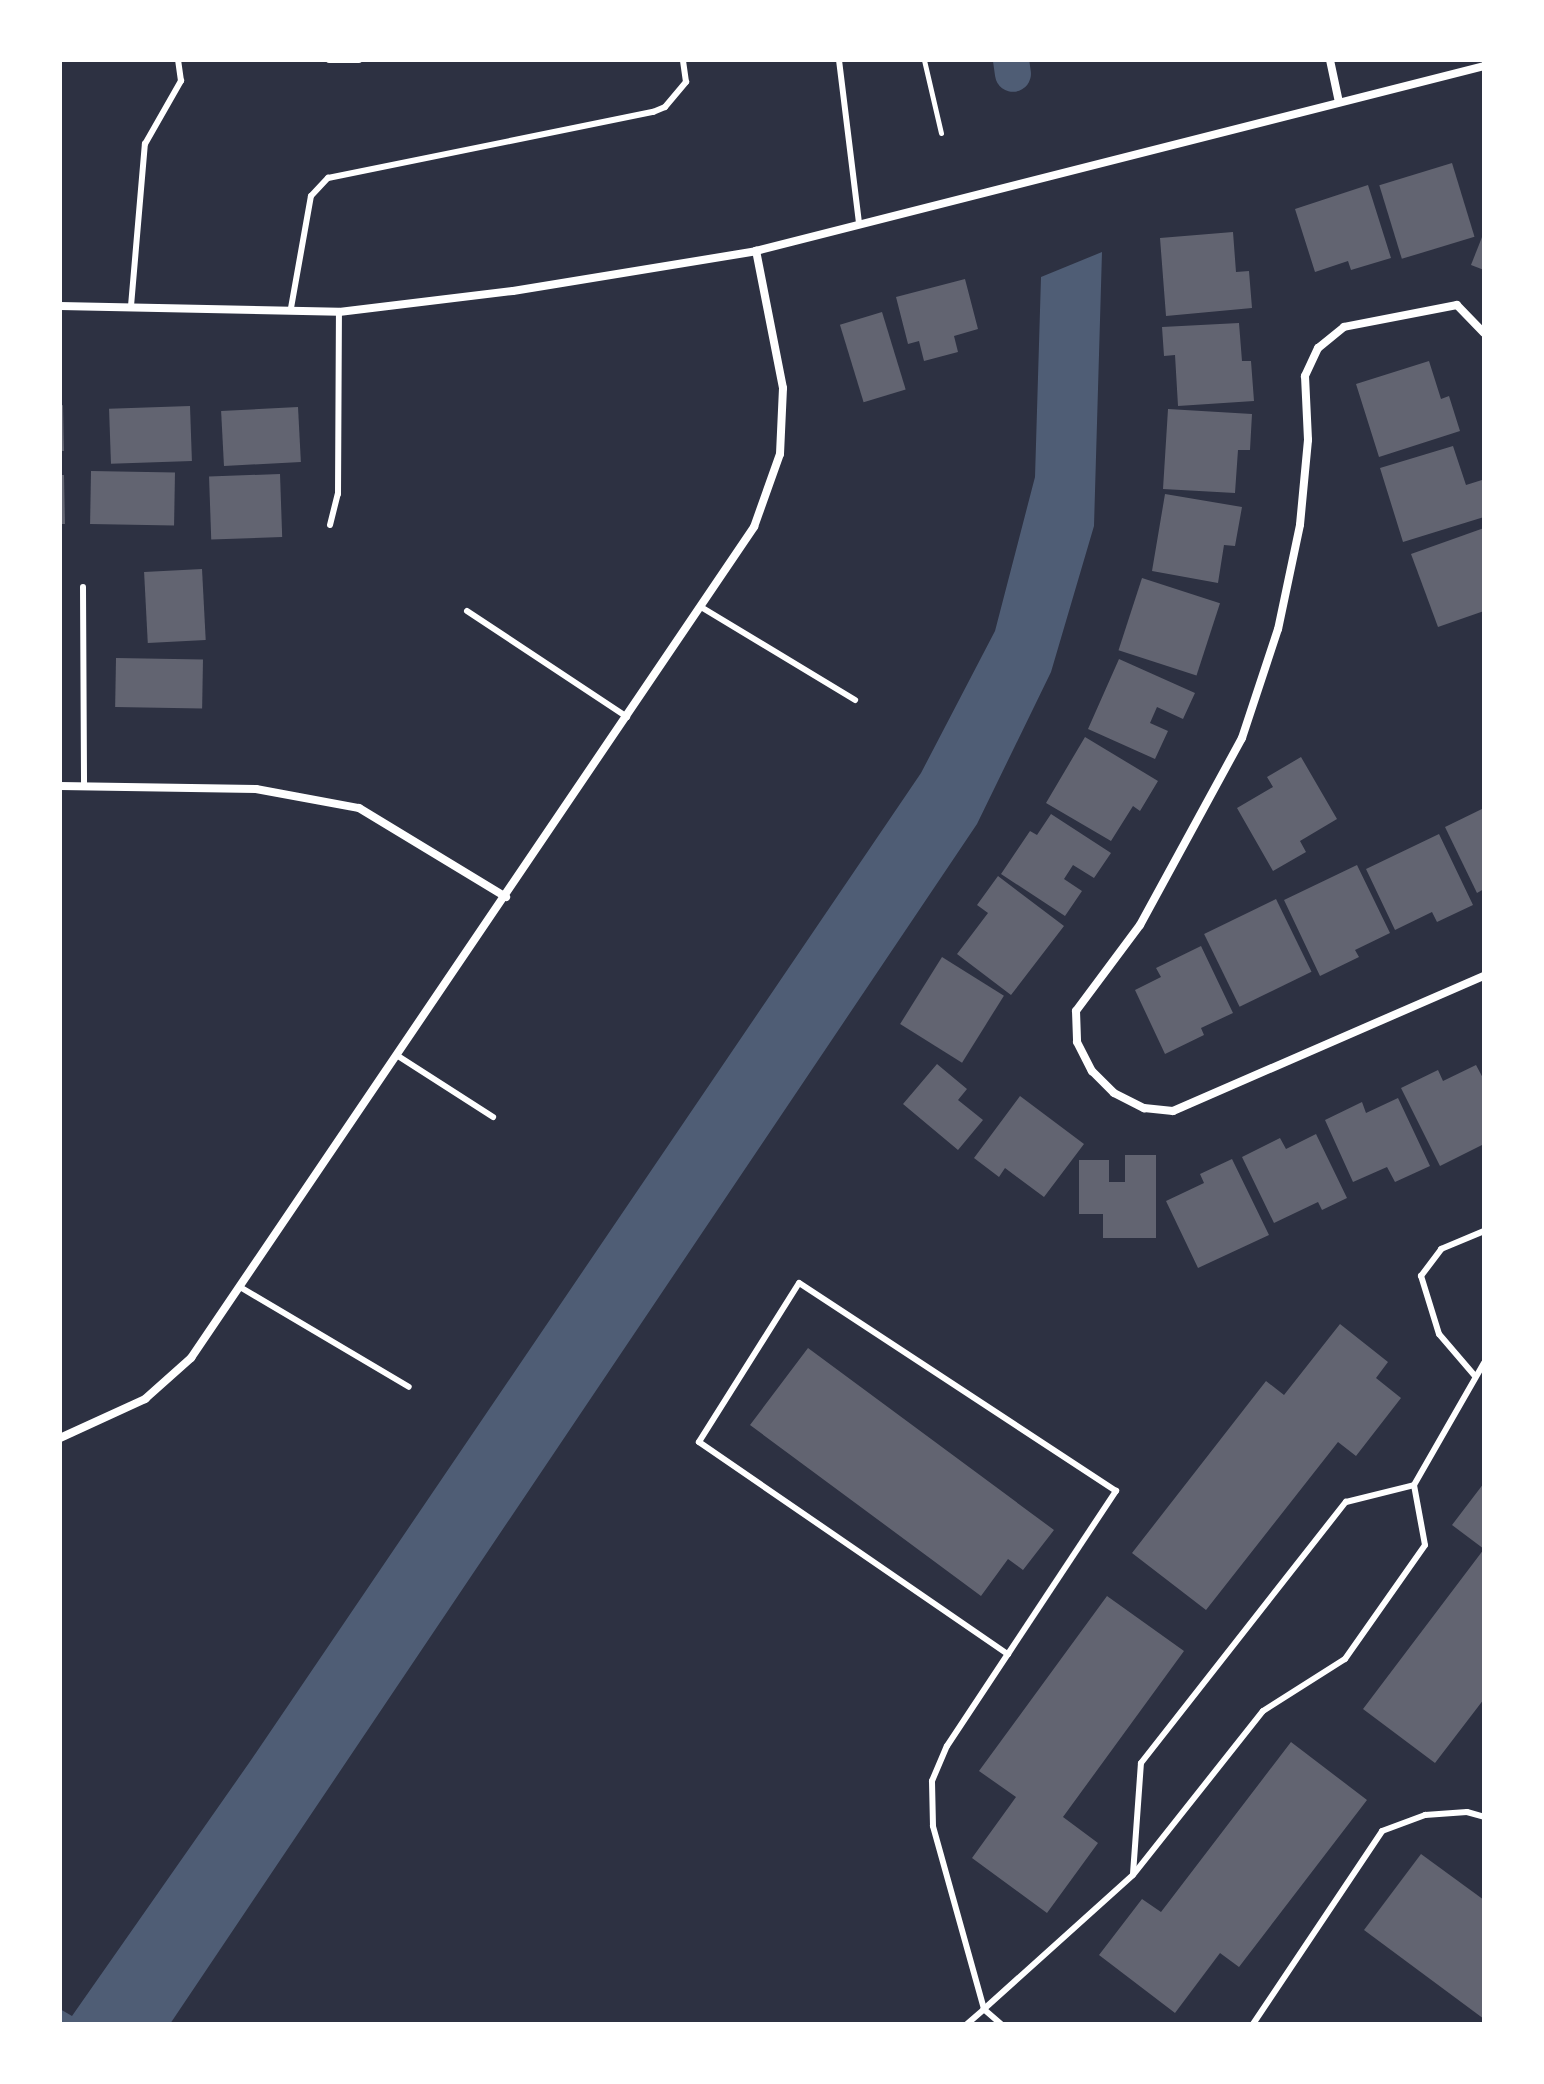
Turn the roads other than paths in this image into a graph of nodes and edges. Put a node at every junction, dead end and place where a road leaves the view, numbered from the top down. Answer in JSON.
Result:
{"nodes":[{"id":1,"x":178,"y":60,"type":"edge"},
{"id":2,"x":329,"y":60,"type":"edge"},
{"id":3,"x":359,"y":60,"type":"edge"},
{"id":4,"x":683,"y":60,"type":"edge"},
{"id":5,"x":839,"y":60,"type":"edge"},
{"id":6,"x":1330,"y":60,"type":"edge"},
{"id":7,"x":1484,"y":66,"type":"edge"},
{"id":8,"x":1338,"y":99,"type":"junction"},
{"id":9,"x":859,"y":224,"type":"junction"},
{"id":10,"x":756,"y":251,"type":"junction"},
{"id":11,"x":60,"y":306,"type":"edge"},
{"id":12,"x":131,"y":306,"type":"junction"},
{"id":13,"x":291,"y":308,"type":"junction"},
{"id":14,"x":339,"y":312,"type":"junction"},
{"id":15,"x":1484,"y":333,"type":"edge"},
{"id":16,"x":330,"y":525,"type":"dead end"},
{"id":17,"x":83,"y":587,"type":"dead end"},
{"id":18,"x":701,"y":607,"type":"junction"},
{"id":19,"x":467,"y":611,"type":"dead end"},
{"id":20,"x":855,"y":700,"type":"dead end"},
{"id":21,"x":627,"y":717,"type":"junction"},
{"id":22,"x":60,"y":786,"type":"edge"},
{"id":23,"x":84,"y":786,"type":"junction"},
{"id":24,"x":506,"y":897,"type":"junction"},
{"id":25,"x":1484,"y":976,"type":"edge"},
{"id":26,"x":398,"y":1056,"type":"junction"},
{"id":27,"x":493,"y":1117,"type":"dead end"},
{"id":28,"x":1484,"y":1231,"type":"edge"},
{"id":29,"x":240,"y":1287,"type":"junction"},
{"id":30,"x":1484,"y":1363,"type":"edge"},
{"id":31,"x":1475,"y":1376,"type":"junction"},
{"id":32,"x":409,"y":1387,"type":"dead end"},
{"id":33,"x":60,"y":1438,"type":"edge"},
{"id":34,"x":1414,"y":1485,"type":"junction"},
{"id":35,"x":1008,"y":1654,"type":"junction"},
{"id":36,"x":1484,"y":1817,"type":"edge"},
{"id":37,"x":1133,"y":1875,"type":"junction"},
{"id":38,"x":984,"y":2009,"type":"junction"},
{"id":39,"x":967,"y":2024,"type":"edge"},
{"id":40,"x":1001,"y":2024,"type":"edge"},
{"id":41,"x":1253,"y":2024,"type":"edge"}],
"edges":[{"from":1,"to":12,"type":"lane"},
{"from":2,"to":3,"type":"lane"},
{"from":4,"to":13,"type":"lane"},
{"from":5,"to":9,"type":"lane"},
{"from":6,"to":8,"type":"street"},
{"from":7,"to":8,"type":"street"},
{"from":8,"to":9,"type":"street"},
{"from":9,"to":10,"type":"street"},
{"from":10,"to":14,"type":"street"},
{"from":10,"to":18,"type":"street"},
{"from":11,"to":12,"type":"street"},
{"from":12,"to":13,"type":"street"},
{"from":13,"to":14,"type":"street"},
{"from":14,"to":16,"type":"lane"},
{"from":15,"to":25,"type":"street"},
{"from":17,"to":23,"type":"lane"},
{"from":18,"to":20,"type":"lane"},
{"from":18,"to":21,"type":"street"},
{"from":19,"to":21,"type":"lane"},
{"from":21,"to":24,"type":"street"},
{"from":22,"to":23,"type":"street"},
{"from":23,"to":24,"type":"street"},
{"from":24,"to":26,"type":"street"},
{"from":26,"to":27,"type":"lane"},
{"from":26,"to":29,"type":"street"},
{"from":28,"to":31,"type":"lane"},
{"from":29,"to":32,"type":"lane"},
{"from":29,"to":33,"type":"street"},
{"from":30,"to":31,"type":"lane"},
{"from":31,"to":34,"type":"lane"},
{"from":34,"to":37,"type":"lane"},
{"from":34,"to":37,"type":"lane"},
{"from":35,"to":35,"type":"lane"},
{"from":35,"to":38,"type":"lane"},
{"from":36,"to":41,"type":"lane"},
{"from":37,"to":38,"type":"lane"},
{"from":38,"to":39,"type":"lane"},
{"from":38,"to":40,"type":"lane"}]}
